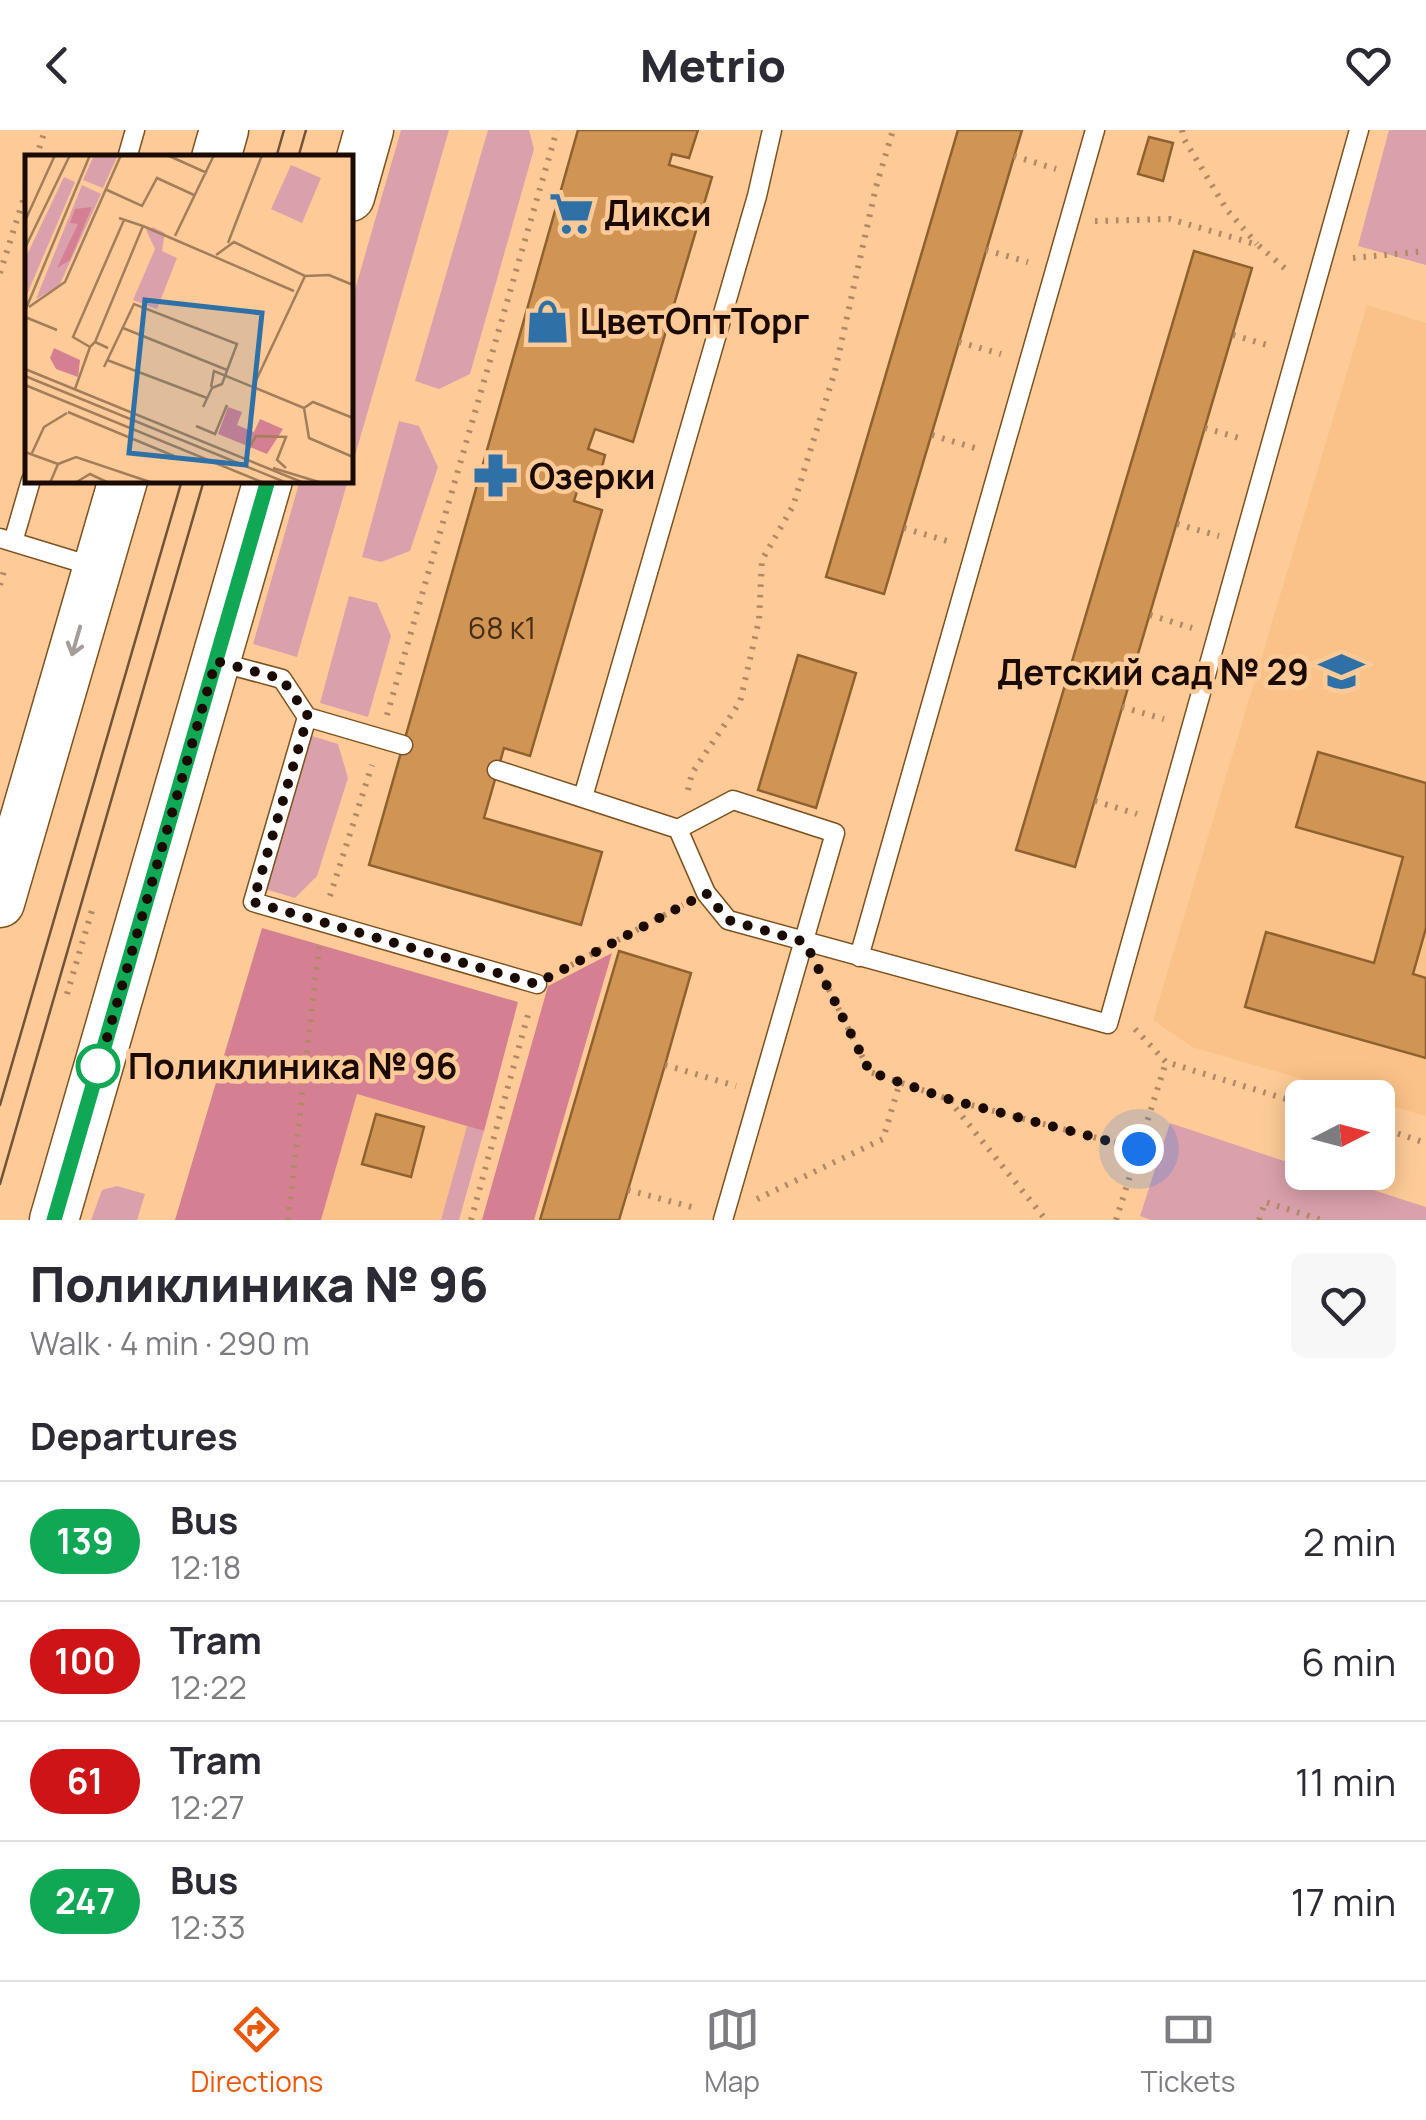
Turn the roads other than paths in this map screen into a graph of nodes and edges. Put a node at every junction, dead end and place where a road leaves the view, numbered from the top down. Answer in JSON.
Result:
{"nodes":[{"id":1,"x":135,"y":130,"type":"edge"},
{"id":2,"x":224,"y":130,"type":"edge"},
{"id":3,"x":369,"y":130,"type":"edge"},
{"id":4,"x":772,"y":130,"type":"edge"},
{"id":5,"x":1095,"y":130,"type":"edge"},
{"id":6,"x":1358,"y":130,"type":"edge"},
{"id":7,"x":128,"y":155,"type":"edge"},
{"id":8,"x":217,"y":155,"type":"edge"},
{"id":9,"x":352,"y":189,"type":"edge"},
{"id":10,"x":30,"y":482,"type":"edge"},
{"id":11,"x":122,"y":482,"type":"edge"},
{"id":12,"x":267,"y":482,"type":"edge"},
{"id":13,"x":6,"y":540,"type":"edge"},
{"id":14,"x":98,"y":567,"type":"junction"},
{"id":15,"x":216,"y":661,"type":"junction"},
{"id":16,"x":308,"y":716,"type":"junction"},
{"id":17,"x":404,"y":745,"type":"dead end"},
{"id":18,"x":497,"y":770,"type":"dead end"},
{"id":19,"x":583,"y":798,"type":"junction"},
{"id":20,"x":678,"y":829,"type":"junction"},
{"id":21,"x":0,"y":904,"type":"edge"},
{"id":22,"x":805,"y":942,"type":"junction"},
{"id":23,"x":859,"y":957,"type":"junction"},
{"id":24,"x":536,"y":984,"type":"road end"},
{"id":25,"x":729,"y":1218,"type":"edge"},
{"id":26,"x":54,"y":1220,"type":"edge"}],
"edges":[{"from":1,"to":7,"type":"lane"},
{"from":2,"to":8,"type":"main road"},
{"from":3,"to":9,"type":"main road"},
{"from":4,"to":19,"type":"lane"},
{"from":5,"to":23,"type":"lane"},
{"from":6,"to":23,"type":"lane"},
{"from":10,"to":13,"type":"lane"},
{"from":11,"to":14,"type":"main road"},
{"from":12,"to":15,"type":"main road"},
{"from":13,"to":14,"type":"lane"},
{"from":14,"to":21,"type":"main road","one_way":true},
{"from":15,"to":16,"type":"lane"},
{"from":15,"to":26,"type":"main road"},
{"from":16,"to":17,"type":"lane"},
{"from":16,"to":24,"type":"lane"},
{"from":18,"to":19,"type":"lane"},
{"from":19,"to":20,"type":"lane"},
{"from":20,"to":22,"type":"lane"},
{"from":20,"to":22,"type":"lane"},
{"from":22,"to":23,"type":"lane"},
{"from":22,"to":25,"type":"lane"}]}
